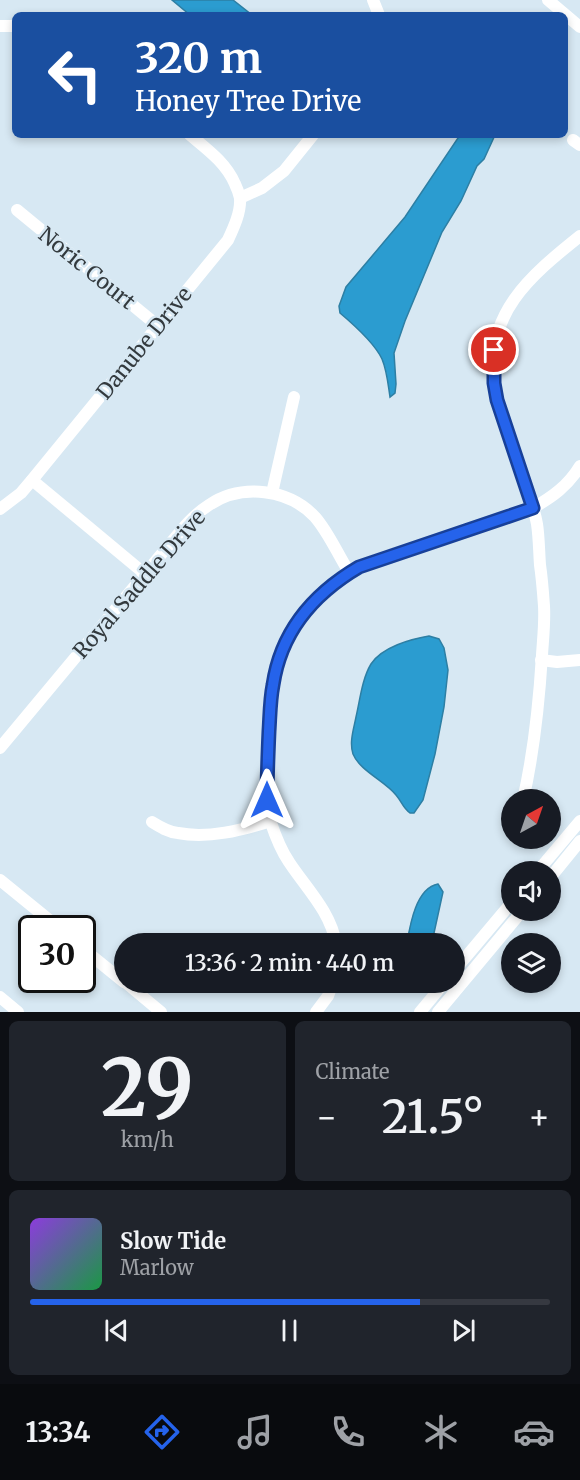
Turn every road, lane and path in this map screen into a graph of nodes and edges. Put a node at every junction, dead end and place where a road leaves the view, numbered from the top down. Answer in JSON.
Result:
{"nodes":[{"id":1,"x":548,"y":0,"type":"edge"},
{"id":2,"x":562,"y":12,"type":"edge"},
{"id":3,"x":568,"y":17,"type":"edge"},
{"id":4,"x":580,"y":27,"type":"edge"},
{"id":5,"x":194,"y":138,"type":"edge"},
{"id":6,"x":311,"y":138,"type":"edge"},
{"id":7,"x":240,"y":198,"type":"junction"},
{"id":8,"x":17,"y":210,"type":"dead end"},
{"id":9,"x":580,"y":236,"type":"edge"},
{"id":10,"x":158,"y":326,"type":"junction"},
{"id":11,"x":294,"y":397,"type":"dead end"},
{"id":12,"x":580,"y":466,"type":"edge"},
{"id":13,"x":32,"y":480,"type":"junction"},
{"id":14,"x":272,"y":493,"type":"junction"},
{"id":15,"x":533,"y":508,"type":"junction"},
{"id":16,"x":0,"y":509,"type":"edge"},
{"id":17,"x":349,"y":572,"type":"junction"},
{"id":18,"x":145,"y":574,"type":"junction"},
{"id":19,"x":542,"y":660,"type":"junction"},
{"id":20,"x":580,"y":660,"type":"edge"},
{"id":21,"x":0,"y":748,"type":"edge"},
{"id":22,"x":526,"y":789,"type":"edge"},
{"id":23,"x":270,"y":821,"type":"junction"},
{"id":24,"x":580,"y":821,"type":"edge"},
{"id":25,"x":152,"y":822,"type":"dead end"},
{"id":26,"x":580,"y":841,"type":"edge"},
{"id":27,"x":546,"y":861,"type":"edge"},
{"id":28,"x":561,"y":864,"type":"edge"},
{"id":29,"x":0,"y":880,"type":"edge"},
{"id":30,"x":43,"y":915,"type":"edge"},
{"id":31,"x":501,"y":915,"type":"edge"},
{"id":32,"x":515,"y":921,"type":"edge"},
{"id":33,"x":333,"y":933,"type":"edge"},
{"id":34,"x":465,"y":958,"type":"edge"},
{"id":35,"x":96,"y":959,"type":"edge"},
{"id":36,"x":114,"y":973,"type":"edge"},
{"id":37,"x":138,"y":993,"type":"edge"},
{"id":38,"x":329,"y":993,"type":"edge"},
{"id":39,"x":436,"y":993,"type":"edge"},
{"id":40,"x":0,"y":997,"type":"edge"},
{"id":41,"x":18,"y":1012,"type":"edge"},
{"id":42,"x":161,"y":1012,"type":"edge"},
{"id":43,"x":316,"y":1012,"type":"edge"},
{"id":44,"x":420,"y":1012,"type":"edge"},
{"id":45,"x":438,"y":1012,"type":"edge"}],
"edges":[{"from":1,"to":2,"type":"street"},
{"from":3,"to":4,"type":"street"},
{"from":5,"to":7,"type":"street"},
{"from":6,"to":7,"type":"street"},
{"from":7,"to":10,"type":"street","name":"Danube Drive"},
{"from":8,"to":10,"type":"street","name":"Noric Court"},
{"from":9,"to":15,"type":"street"},
{"from":10,"to":13,"type":"street","name":"Danube Drive"},
{"from":11,"to":14,"type":"street"},
{"from":12,"to":15,"type":"street"},
{"from":13,"to":16,"type":"street","name":"Danube Drive"},
{"from":13,"to":18,"type":"street"},
{"from":14,"to":17,"type":"street","name":"Royal Saddle Drive"},
{"from":14,"to":18,"type":"street","name":"Royal Saddle Drive"},
{"from":15,"to":17,"type":"street"},
{"from":15,"to":19,"type":"street"},
{"from":17,"to":23,"type":"street"},
{"from":18,"to":21,"type":"street","name":"Royal Saddle Drive"},
{"from":19,"to":20,"type":"street"},
{"from":19,"to":22,"type":"street"},
{"from":23,"to":25,"type":"street"},
{"from":23,"to":33,"type":"street"},
{"from":24,"to":27,"type":"street"},
{"from":26,"to":28,"type":"street"},
{"from":29,"to":30,"type":"street"},
{"from":31,"to":34,"type":"street"},
{"from":32,"to":45,"type":"street"},
{"from":35,"to":36,"type":"street"},
{"from":37,"to":42,"type":"street"},
{"from":38,"to":43,"type":"street"},
{"from":39,"to":44,"type":"street"},
{"from":40,"to":41,"type":"street"}]}
